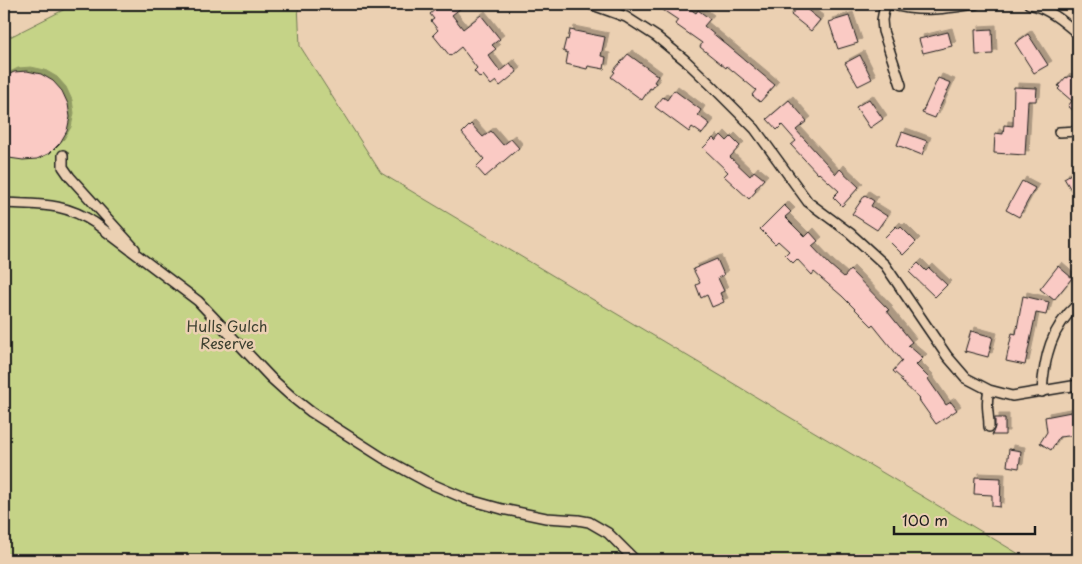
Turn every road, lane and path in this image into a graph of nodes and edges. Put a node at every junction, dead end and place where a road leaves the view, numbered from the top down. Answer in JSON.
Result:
{"nodes":[{"id":1,"x":590,"y":4,"type":"edge"},
{"id":2,"x":885,"y":4,"type":"edge"},
{"id":3,"x":889,"y":4,"type":"edge"},
{"id":4,"x":976,"y":4,"type":"edge"},
{"id":5,"x":1029,"y":4,"type":"edge"},
{"id":6,"x":1078,"y":34,"type":"edge"},
{"id":7,"x":900,"y":85,"type":"dead end"},
{"id":8,"x":1078,"y":131,"type":"edge"},
{"id":9,"x":1059,"y":132,"type":"dead end"},
{"id":10,"x":64,"y":155,"type":"dead end"},
{"id":11,"x":4,"y":202,"type":"edge"},
{"id":12,"x":144,"y":261,"type":"junction"},
{"id":13,"x":1078,"y":304,"type":"edge"},
{"id":14,"x":1078,"y":385,"type":"edge"},
{"id":15,"x":990,"y":390,"type":"junction"},
{"id":16,"x":1042,"y":392,"type":"junction"},
{"id":17,"x":989,"y":427,"type":"dead end"},
{"id":18,"x":635,"y":560,"type":"edge"}],
"edges":[{"from":1,"to":15,"type":"street"},
{"from":2,"to":7,"type":"street"},
{"from":3,"to":4,"type":"street"},
{"from":5,"to":6,"type":"street"},
{"from":8,"to":9,"type":"street"},
{"from":10,"to":12,"type":"street"},
{"from":11,"to":12,"type":"street"},
{"from":12,"to":18,"type":"street"},
{"from":13,"to":16,"type":"street"},
{"from":14,"to":16,"type":"street"},
{"from":15,"to":16,"type":"street"},
{"from":15,"to":17,"type":"street"}]}
